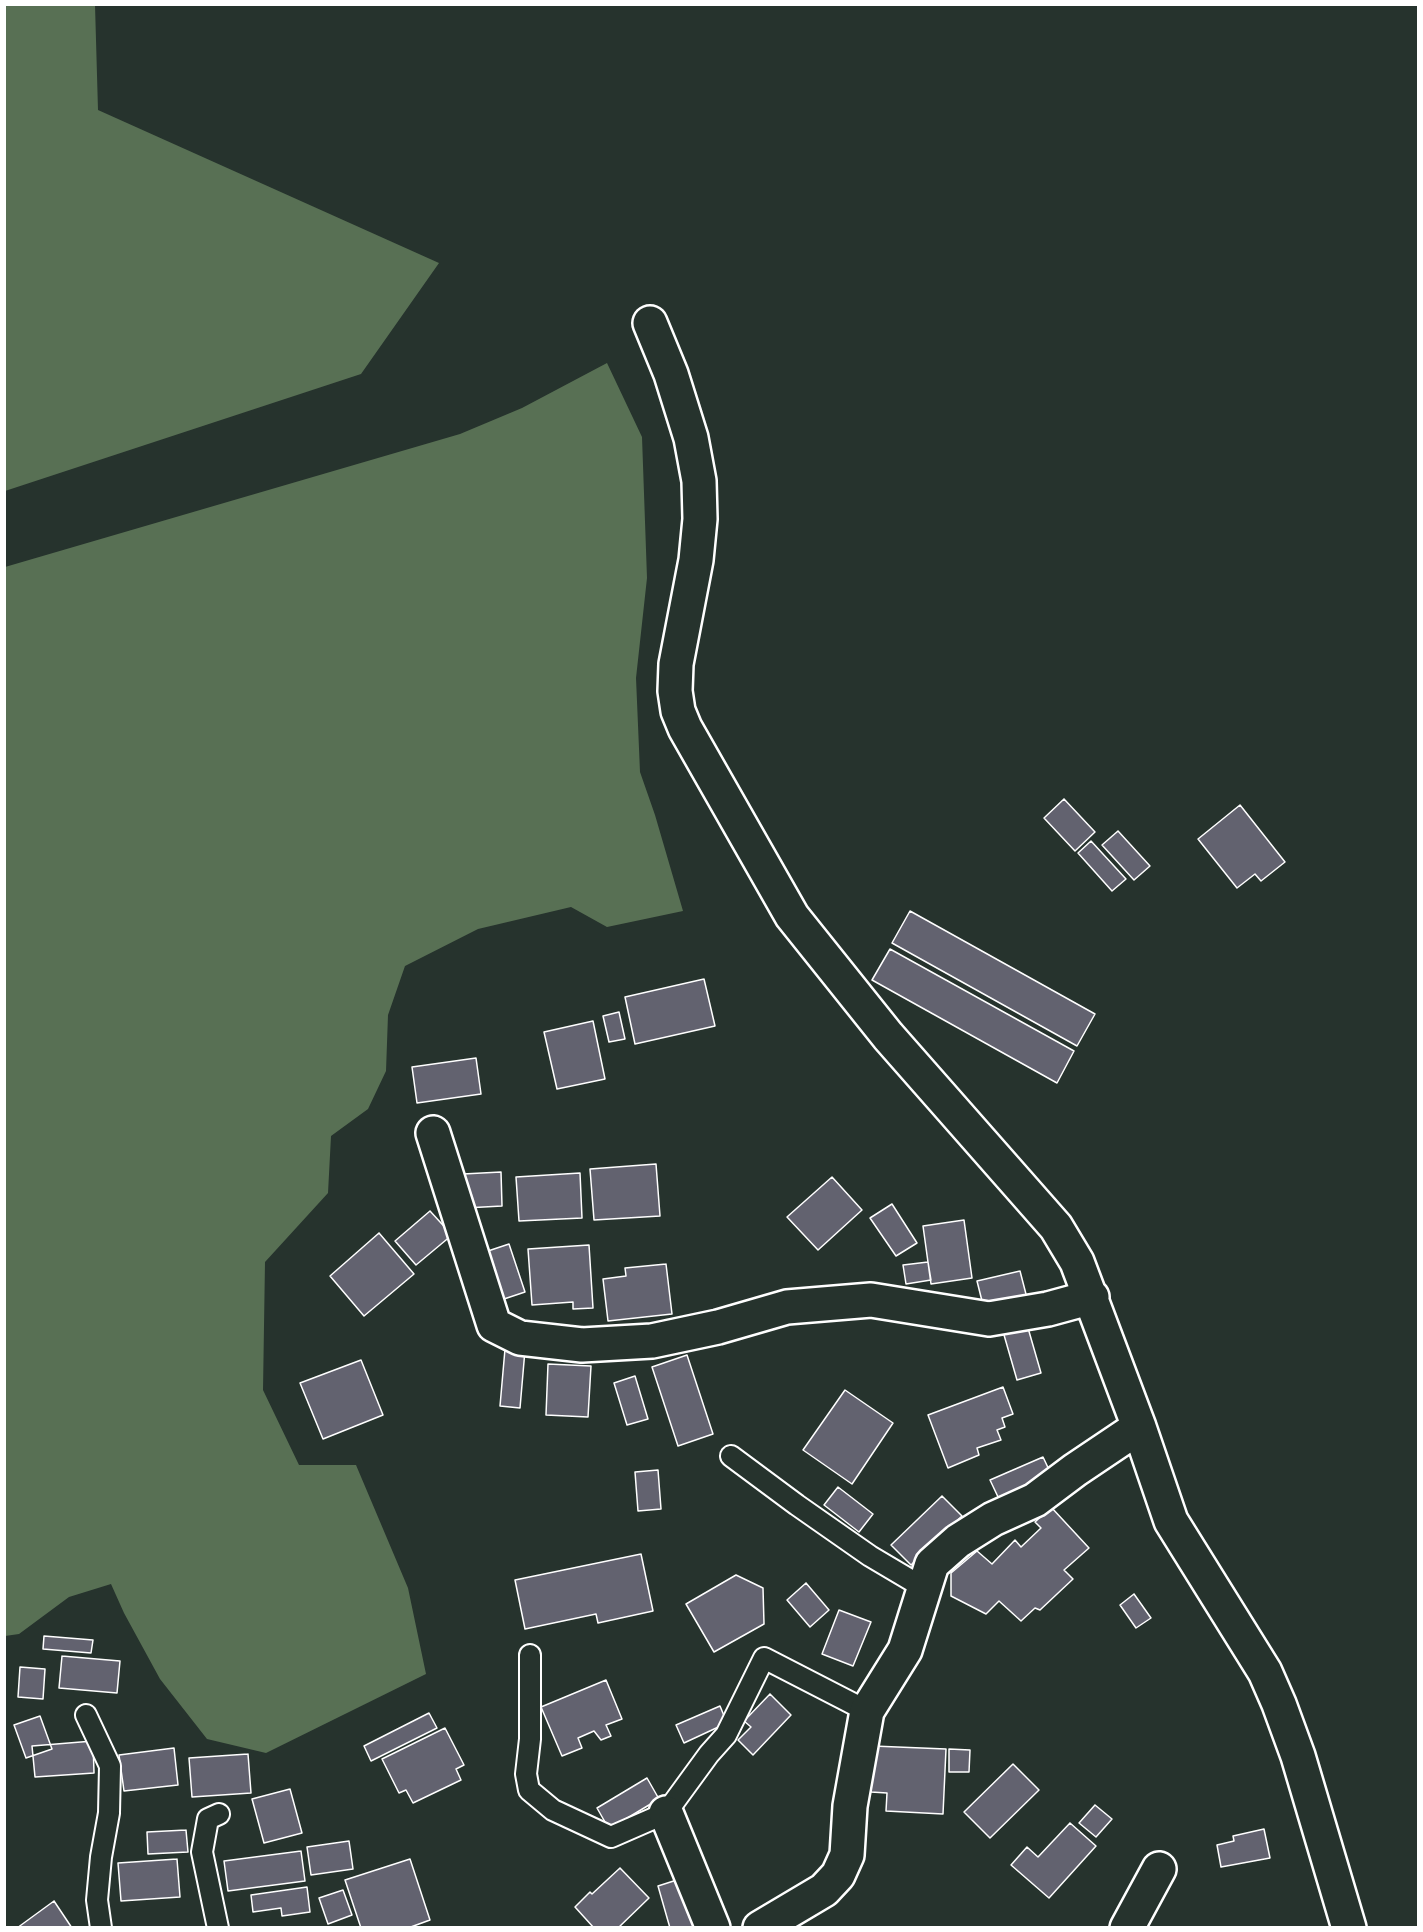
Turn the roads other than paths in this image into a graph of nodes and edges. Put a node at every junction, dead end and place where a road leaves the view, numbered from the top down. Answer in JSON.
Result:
{"nodes":[{"id":1,"x":650,"y":323,"type":"dead end"},
{"id":2,"x":433,"y":1133,"type":"dead end"},
{"id":3,"x":1092,"y":1296,"type":"junction"},
{"id":4,"x":1139,"y":1427,"type":"junction"},
{"id":5,"x":731,"y":1456,"type":"dead end"},
{"id":6,"x":924,"y":1588,"type":"junction"},
{"id":7,"x":530,"y":1655,"type":"dead end"},
{"id":8,"x":867,"y":1711,"type":"junction"},
{"id":9,"x":86,"y":1715,"type":"dead end"},
{"id":10,"x":219,"y":1814,"type":"dead end"},
{"id":11,"x":666,"y":1814,"type":"junction"},
{"id":12,"x":1159,"y":1869,"type":"dead end"},
{"id":13,"x":101,"y":1928,"type":"edge"},
{"id":14,"x":218,"y":1928,"type":"edge"},
{"id":15,"x":713,"y":1928,"type":"edge"},
{"id":16,"x":760,"y":1928,"type":"edge"},
{"id":17,"x":1127,"y":1928,"type":"edge"},
{"id":18,"x":1350,"y":1928,"type":"edge"}],
"edges":[{"from":1,"to":3,"type":"street"},
{"from":2,"to":3,"type":"street"},
{"from":3,"to":4,"type":"street"},
{"from":4,"to":6,"type":"street"},
{"from":4,"to":18,"type":"street"},
{"from":5,"to":6,"type":"lane"},
{"from":6,"to":8,"type":"street"},
{"from":7,"to":11,"type":"lane"},
{"from":8,"to":11,"type":"lane"},
{"from":8,"to":16,"type":"street"},
{"from":9,"to":13,"type":"lane"},
{"from":10,"to":14,"type":"lane"},
{"from":11,"to":15,"type":"street"},
{"from":12,"to":17,"type":"street"}]}
